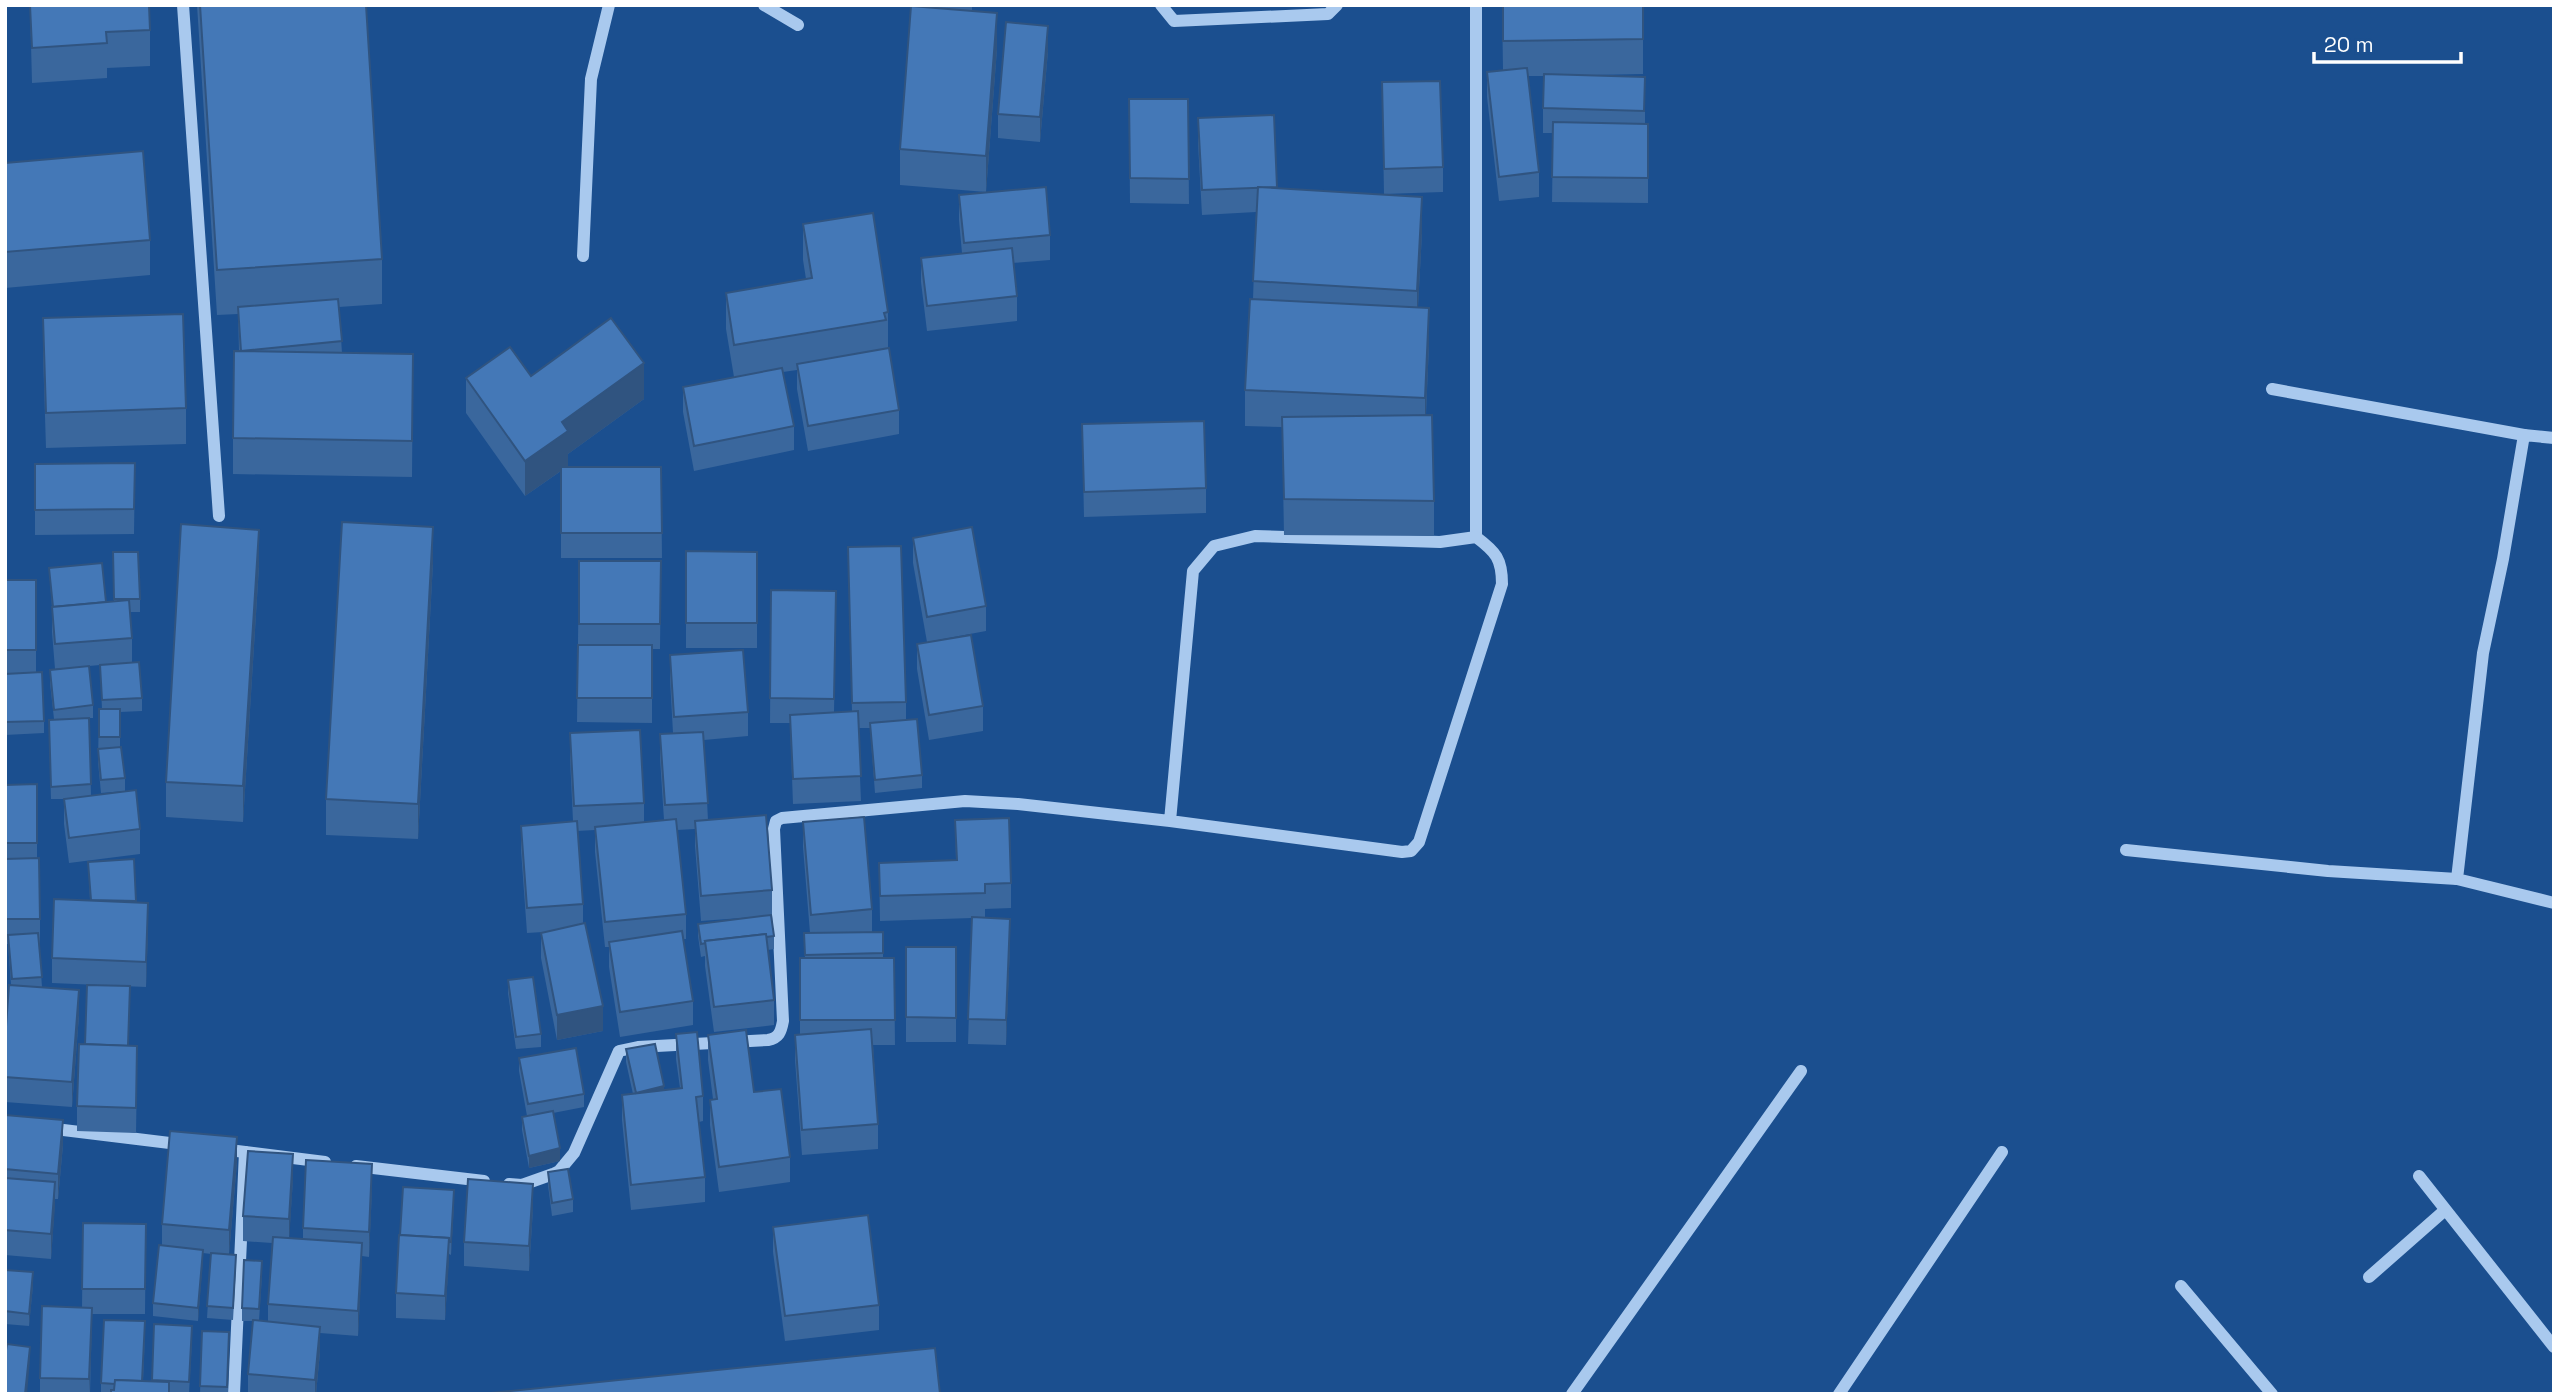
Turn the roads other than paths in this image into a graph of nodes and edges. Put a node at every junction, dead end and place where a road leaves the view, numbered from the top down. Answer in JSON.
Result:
{"nodes":[{"id":1,"x":183,"y":5,"type":"edge"},
{"id":2,"x":609,"y":5,"type":"edge"},
{"id":3,"x":764,"y":5,"type":"edge"},
{"id":4,"x":1161,"y":5,"type":"edge"},
{"id":5,"x":1336,"y":5,"type":"edge"},
{"id":6,"x":1476,"y":5,"type":"edge"},
{"id":7,"x":798,"y":25,"type":"dead end"},
{"id":8,"x":583,"y":256,"type":"dead end"},
{"id":9,"x":2272,"y":389,"type":"dead end"},
{"id":10,"x":2524,"y":435,"type":"junction"},
{"id":11,"x":2554,"y":438,"type":"edge"},
{"id":12,"x":219,"y":516,"type":"dead end"},
{"id":13,"x":1476,"y":537,"type":"junction"},
{"id":14,"x":1170,"y":821,"type":"junction"},
{"id":15,"x":2126,"y":850,"type":"dead end"},
{"id":16,"x":2457,"y":879,"type":"junction"},
{"id":17,"x":2554,"y":903,"type":"edge"},
{"id":18,"x":1801,"y":1071,"type":"dead end"},
{"id":19,"x":32,"y":1126,"type":"edge"},
{"id":20,"x":245,"y":1152,"type":"junction"},
{"id":21,"x":2002,"y":1152,"type":"dead end"},
{"id":22,"x":2418,"y":1176,"type":"dead end"},
{"id":23,"x":2445,"y":1211,"type":"junction"},
{"id":24,"x":2369,"y":1278,"type":"dead end"},
{"id":25,"x":2182,"y":1286,"type":"dead end"},
{"id":26,"x":2554,"y":1347,"type":"edge"},
{"id":27,"x":234,"y":1394,"type":"edge"},
{"id":28,"x":1572,"y":1394,"type":"edge"},
{"id":29,"x":1839,"y":1394,"type":"edge"},
{"id":30,"x":2273,"y":1394,"type":"edge"}],
"edges":[{"from":1,"to":12,"type":"street"},
{"from":2,"to":8,"type":"street"},
{"from":3,"to":7,"type":"street"},
{"from":4,"to":5,"type":"street"},
{"from":6,"to":13,"type":"street"},
{"from":9,"to":10,"type":"street"},
{"from":10,"to":11,"type":"street"},
{"from":10,"to":16,"type":"street"},
{"from":13,"to":14,"type":"street"},
{"from":13,"to":14,"type":"street"},
{"from":14,"to":20,"type":"street"},
{"from":15,"to":16,"type":"street"},
{"from":16,"to":17,"type":"street"},
{"from":18,"to":28,"type":"street"},
{"from":19,"to":20,"type":"street"},
{"from":20,"to":27,"type":"street"},
{"from":21,"to":29,"type":"street"},
{"from":22,"to":23,"type":"street"},
{"from":23,"to":24,"type":"street"},
{"from":23,"to":26,"type":"street"},
{"from":25,"to":30,"type":"street"}]}
